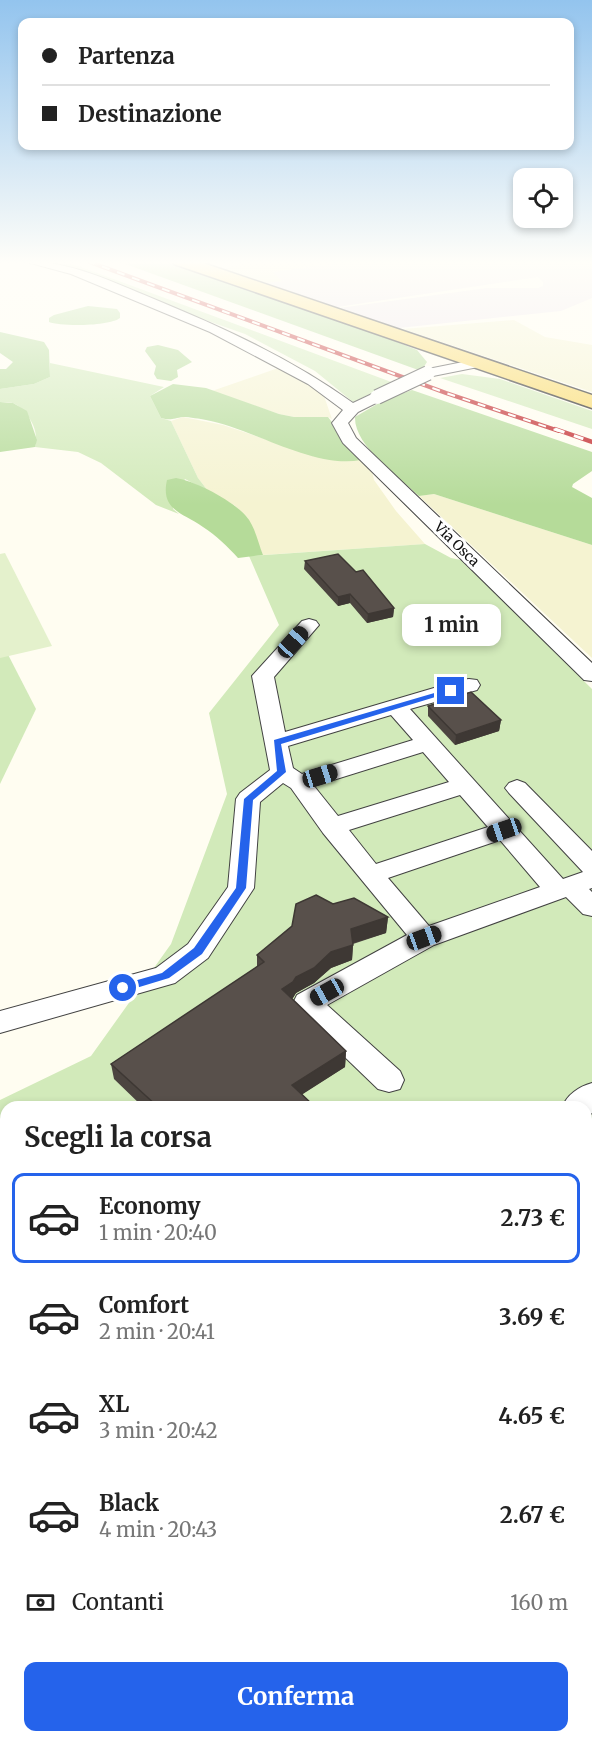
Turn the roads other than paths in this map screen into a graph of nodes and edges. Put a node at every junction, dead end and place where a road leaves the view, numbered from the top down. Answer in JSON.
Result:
{"nodes":[{"id":1,"x":242,"y":342,"type":"edge"},
{"id":2,"x":416,"y":342,"type":"edge"},
{"id":3,"x":444,"y":352,"type":"junction"},
{"id":4,"x":478,"y":363,"type":"junction"},
{"id":5,"x":428,"y":373,"type":"junction"},
{"id":6,"x":592,"y":402,"type":"edge"},
{"id":7,"x":352,"y":410,"type":"junction"},
{"id":8,"x":309,"y":625,"type":"dead end"},
{"id":9,"x":592,"y":675,"type":"edge"},
{"id":10,"x":469,"y":685,"type":"dead end"},
{"id":11,"x":396,"y":708,"type":"junction"},
{"id":12,"x":277,"y":742,"type":"junction"},
{"id":13,"x":428,"y":743,"type":"junction"},
{"id":14,"x":290,"y":777,"type":"junction"},
{"id":15,"x":465,"y":785,"type":"junction"},
{"id":16,"x":517,"y":788,"type":"dead end"},
{"id":17,"x":333,"y":827,"type":"junction"},
{"id":18,"x":504,"y":830,"type":"junction"},
{"id":19,"x":592,"y":866,"type":"edge"},
{"id":20,"x":371,"y":876,"type":"junction"},
{"id":21,"x":573,"y":884,"type":"edge"},
{"id":22,"x":592,"y":907,"type":"edge"},
{"id":23,"x":424,"y":938,"type":"junction"},
{"id":24,"x":0,"y":1022,"type":"edge"},
{"id":25,"x":389,"y":1080,"type":"dead end"}],
"edges":[{"from":1,"to":7,"type":"street"},
{"from":2,"to":3,"type":"main road"},
{"from":3,"to":4,"type":"main road"},
{"from":3,"to":5,"type":"street"},
{"from":4,"to":5,"type":"street"},
{"from":4,"to":6,"type":"main road"},
{"from":5,"to":7,"type":"street","bridge":true},
{"from":7,"to":9,"type":"street","name":"Via Osca"},
{"from":8,"to":12,"type":"street"},
{"from":10,"to":11,"type":"street"},
{"from":11,"to":12,"type":"street"},
{"from":11,"to":13,"type":"street"},
{"from":12,"to":14,"type":"street"},
{"from":13,"to":14,"type":"street"},
{"from":13,"to":15,"type":"street"},
{"from":14,"to":17,"type":"street"},
{"from":14,"to":24,"type":"street"},
{"from":15,"to":17,"type":"street"},
{"from":15,"to":18,"type":"street"},
{"from":16,"to":19,"type":"street"},
{"from":17,"to":20,"type":"street"},
{"from":18,"to":20,"type":"street"},
{"from":18,"to":21,"type":"street"},
{"from":20,"to":23,"type":"street"},
{"from":21,"to":22,"type":"street"},
{"from":21,"to":23,"type":"street"},
{"from":23,"to":25,"type":"street"}]}
